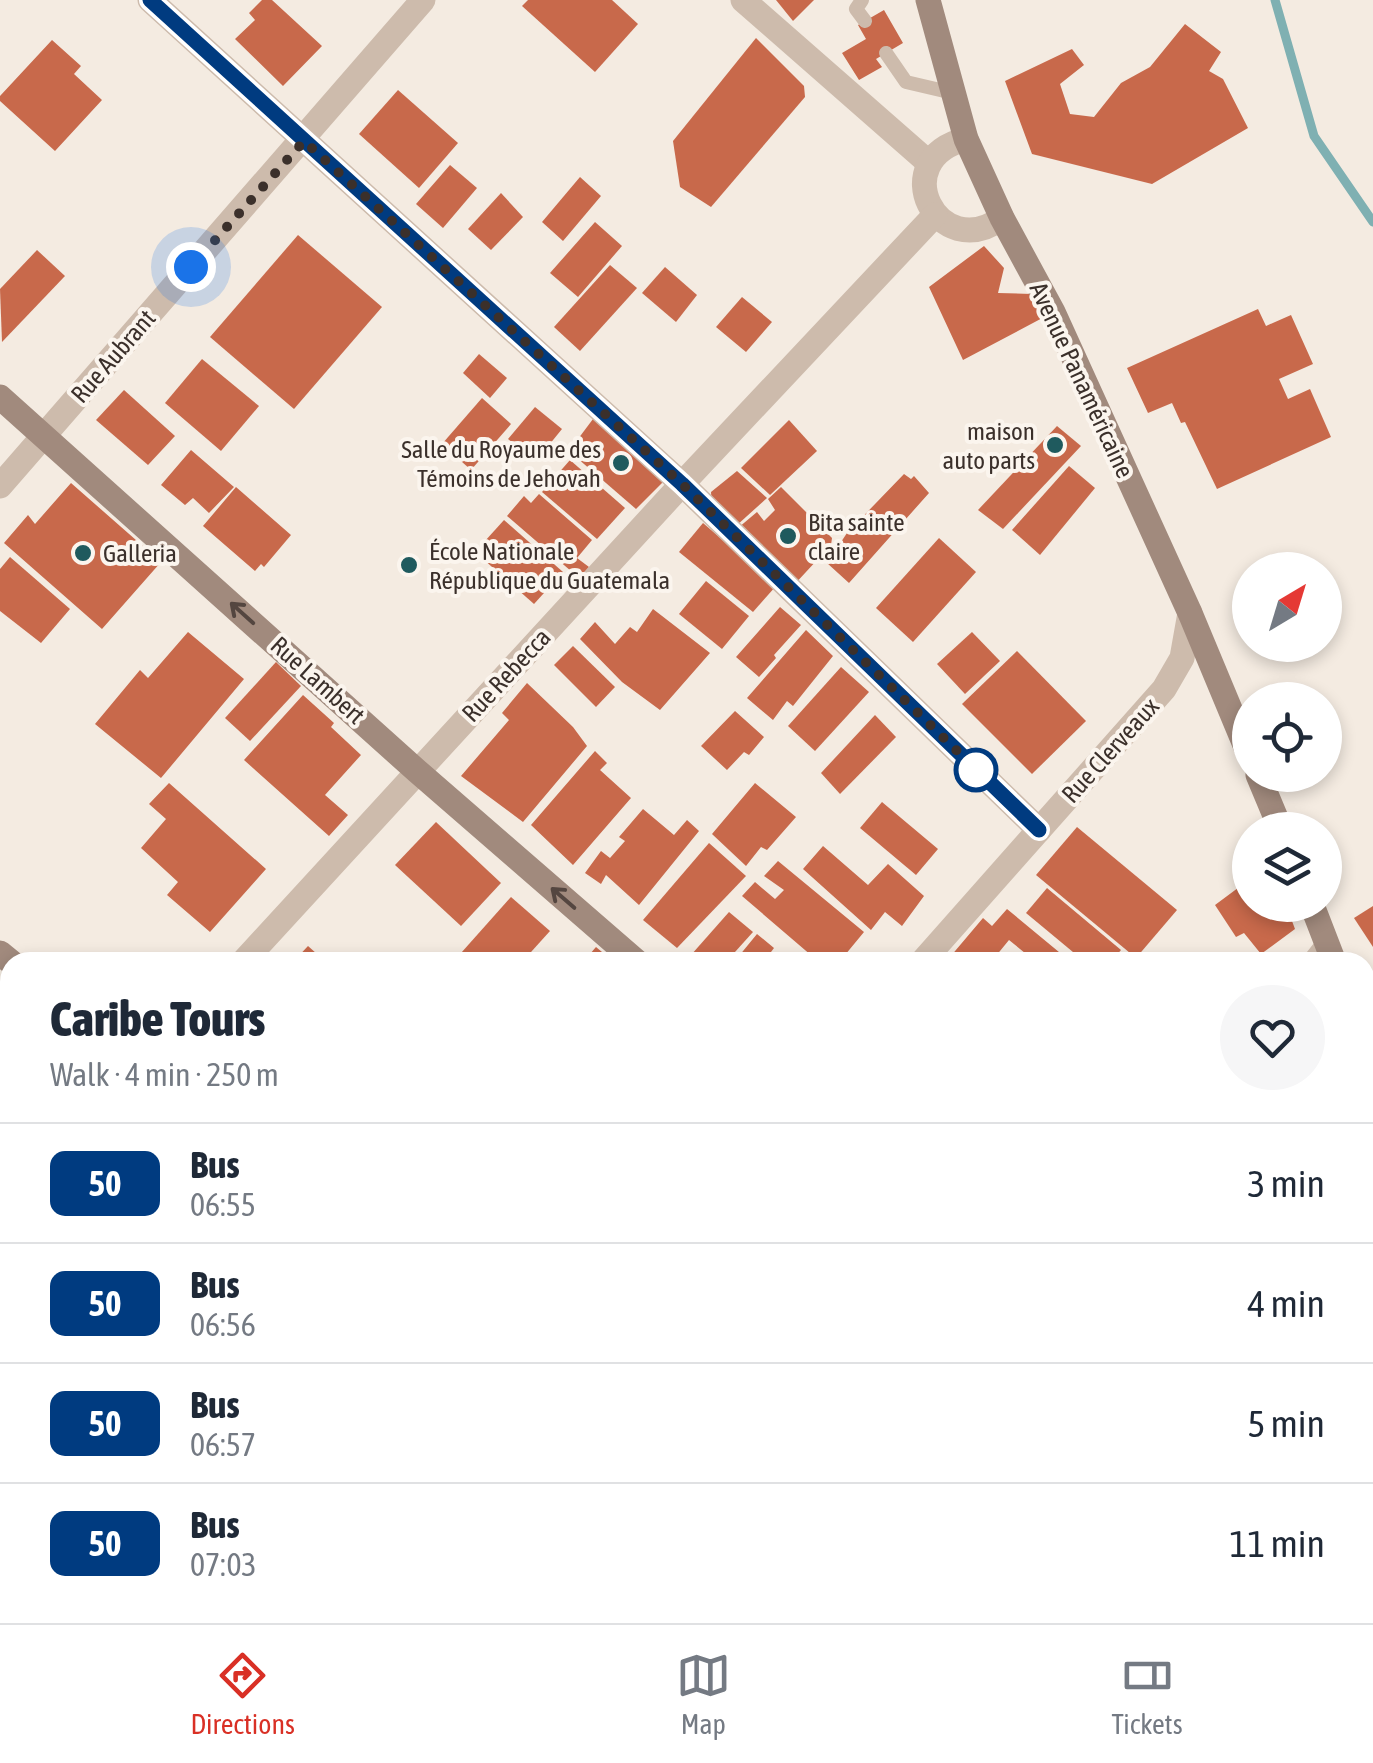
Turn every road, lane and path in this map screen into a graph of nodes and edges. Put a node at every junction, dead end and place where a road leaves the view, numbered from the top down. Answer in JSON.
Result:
{"nodes":[{"id":1,"x":150,"y":0,"type":"edge"},
{"id":2,"x":423,"y":0,"type":"edge"},
{"id":3,"x":743,"y":0,"type":"edge"},
{"id":4,"x":862,"y":0,"type":"edge"},
{"id":5,"x":928,"y":0,"type":"edge"},
{"id":6,"x":865,"y":22,"type":"dead end"},
{"id":7,"x":886,"y":53,"type":"dead end"},
{"id":8,"x":953,"y":93,"type":"junction"},
{"id":9,"x":966,"y":138,"type":"junction"},
{"id":10,"x":304,"y":141,"type":"junction"},
{"id":11,"x":929,"y":164,"type":"junction"},
{"id":12,"x":936,"y":214,"type":"junction"},
{"id":13,"x":1002,"y":218,"type":"junction"},
{"id":14,"x":0,"y":397,"type":"edge"},
{"id":15,"x":44,"y":437,"type":"junction"},
{"id":16,"x":682,"y":484,"type":"junction"},
{"id":17,"x":0,"y":486,"type":"edge"},
{"id":18,"x":1190,"y":613,"type":"junction"},
{"id":19,"x":1232,"y":713,"type":"edge"},
{"id":20,"x":418,"y":771,"type":"junction"},
{"id":21,"x":1039,"y":830,"type":"junction"},
{"id":22,"x":1319,"y":922,"type":"edge"},
{"id":23,"x":1330,"y":951,"type":"edge"},
{"id":24,"x":251,"y":952,"type":"edge"},
{"id":25,"x":625,"y":952,"type":"edge"},
{"id":26,"x":931,"y":952,"type":"edge"}],
"edges":[{"from":1,"to":10,"type":"street"},
{"from":2,"to":10,"type":"street","name":"Rue Aubrant"},
{"from":3,"to":11,"type":"street"},
{"from":4,"to":6,"type":"lane"},
{"from":5,"to":8,"type":"main road","name":"Avenue Panaméricaine"},
{"from":7,"to":8,"type":"lane"},
{"from":8,"to":9,"type":"main road","name":"Avenue Panaméricaine"},
{"from":9,"to":11,"type":"street"},
{"from":9,"to":13,"type":"main road","name":"Avenue Panaméricaine"},
{"from":10,"to":15,"type":"street","name":"Rue Aubrant"},
{"from":10,"to":16,"type":"street"},
{"from":11,"to":12,"type":"street"},
{"from":12,"to":13,"type":"street"},
{"from":12,"to":16,"type":"street","name":"Rue Rebecca"},
{"from":13,"to":18,"type":"main road","name":"Avenue Panaméricaine"},
{"from":14,"to":15,"type":"main road","name":"Rue Lambert"},
{"from":15,"to":17,"type":"street","name":"Rue Aubrant"},
{"from":20,"to":15,"type":"main road","name":"Rue Lambert","one_way":true},
{"from":16,"to":20,"type":"street","name":"Rue Rebecca"},
{"from":16,"to":21,"type":"street"},
{"from":18,"to":19,"type":"main road","name":"Avenue Panaméricaine"},
{"from":18,"to":21,"type":"street","name":"Rue Clerveaux"},
{"from":20,"to":24,"type":"street","name":"Rue Rebecca"},
{"from":25,"to":20,"type":"main road","name":"Rue Lambert","one_way":true},
{"from":21,"to":26,"type":"street","name":"Rue Clerveaux"},
{"from":22,"to":23,"type":"main road"}]}
